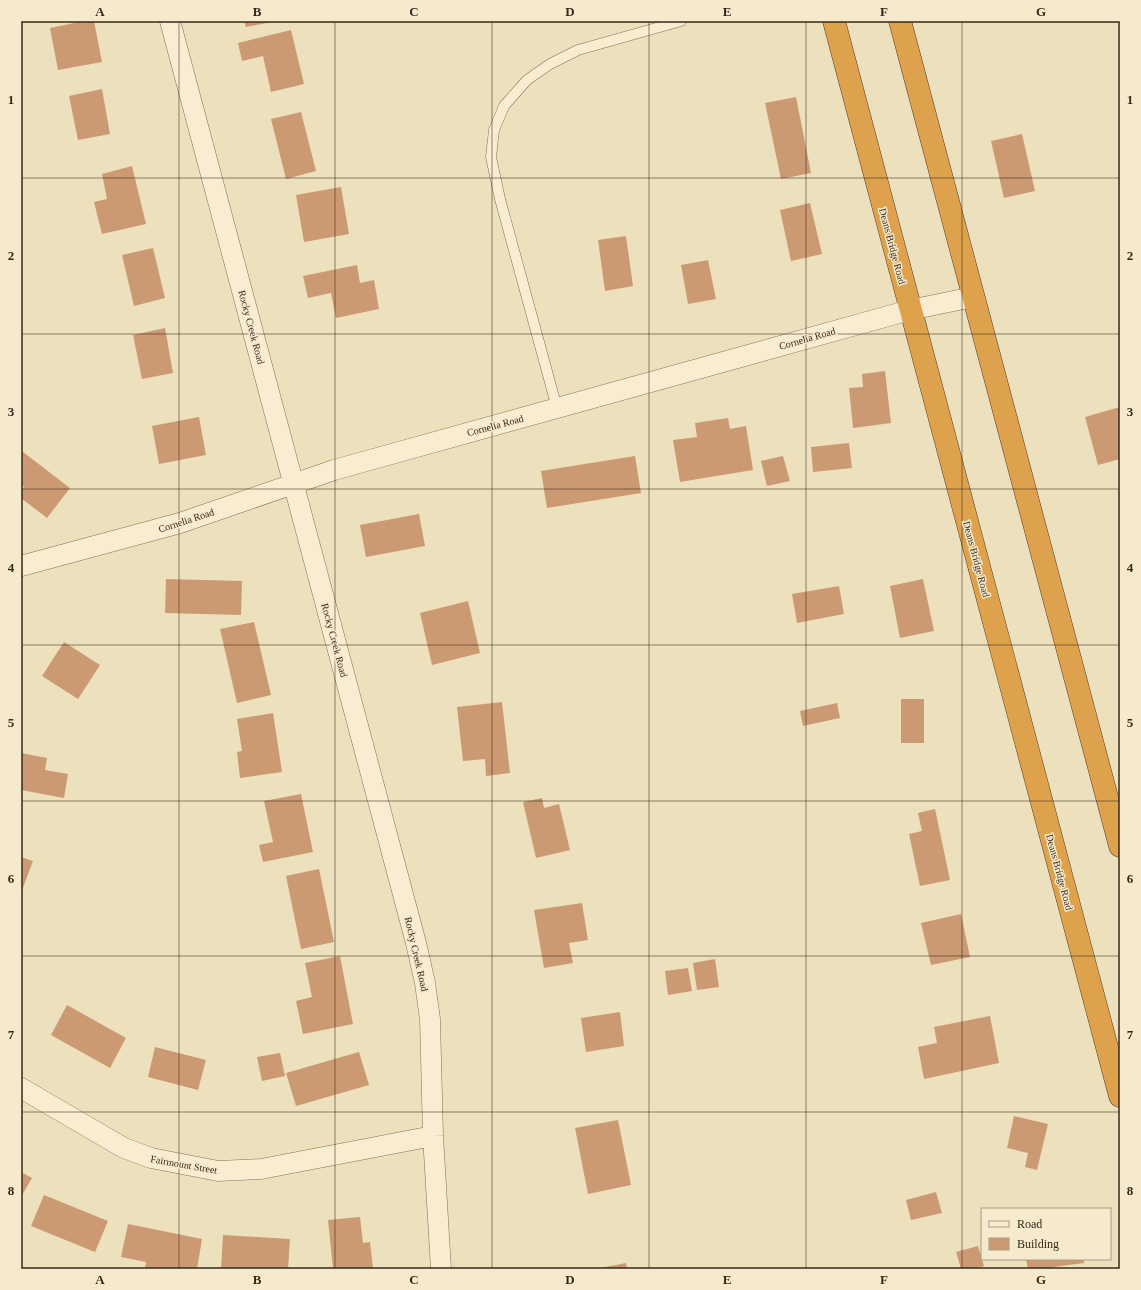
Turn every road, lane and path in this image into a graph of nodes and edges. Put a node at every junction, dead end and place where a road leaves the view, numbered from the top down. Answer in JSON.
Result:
{"nodes":[{"id":1,"x":170,"y":21,"type":"edge"},
{"id":2,"x":681,"y":21,"type":"edge"},
{"id":3,"x":834,"y":21,"type":"edge"},
{"id":4,"x":900,"y":21,"type":"edge"},
{"id":5,"x":973,"y":297,"type":"junction"},
{"id":6,"x":910,"y":310,"type":"junction"},
{"id":7,"x":557,"y":408,"type":"junction"},
{"id":8,"x":293,"y":483,"type":"junction"},
{"id":9,"x":21,"y":566,"type":"edge"},
{"id":10,"x":1114,"y":797,"type":"edge"},
{"id":11,"x":1120,"y":846,"type":"edge"},
{"id":12,"x":21,"y":1088,"type":"edge"},
{"id":13,"x":1120,"y":1096,"type":"edge"},
{"id":14,"x":433,"y":1136,"type":"junction"},
{"id":15,"x":441,"y":1269,"type":"edge"}],
"edges":[{"from":1,"to":8,"type":"street","name":"Rocky Creek Road"},
{"from":2,"to":7,"type":"lane"},
{"from":3,"to":6,"type":"highway","name":"Deans Bridge Road"},
{"from":4,"to":5,"type":"highway"},
{"from":5,"to":6,"type":"street","name":"Cornelia Road"},
{"from":5,"to":10,"type":"highway"},
{"from":6,"to":7,"type":"street","name":"Cornelia Road"},
{"from":6,"to":13,"type":"highway","name":"Deans Bridge Road"},
{"from":7,"to":8,"type":"street","name":"Cornelia Road"},
{"from":8,"to":9,"type":"street","name":"Cornelia Road"},
{"from":8,"to":14,"type":"street","name":"Rocky Creek Road"},
{"from":10,"to":11,"type":"highway"},
{"from":12,"to":14,"type":"street","name":"Fairmount Street"},
{"from":14,"to":15,"type":"street","name":"Rocky Creek Road"}]}
